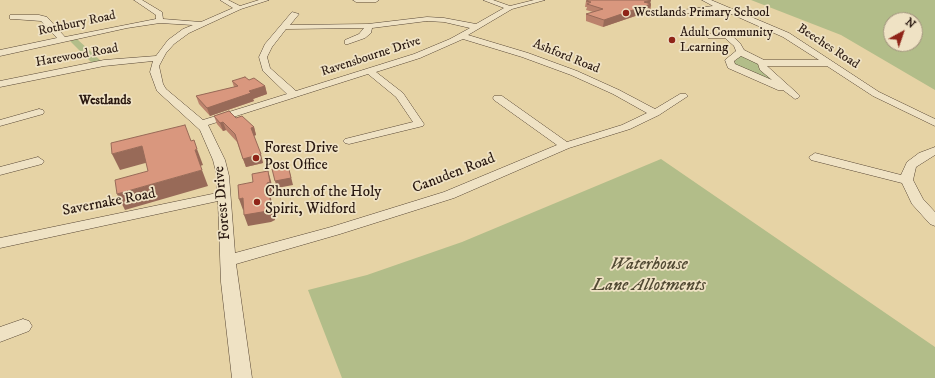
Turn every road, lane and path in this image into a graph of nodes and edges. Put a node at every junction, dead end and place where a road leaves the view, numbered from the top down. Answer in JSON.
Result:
{"nodes":[{"id":1,"x":138,"y":0,"type":"edge"},
{"id":2,"x":223,"y":0,"type":"edge"},
{"id":3,"x":266,"y":0,"type":"edge"},
{"id":4,"x":356,"y":0,"type":"edge"},
{"id":5,"x":376,"y":0,"type":"edge"},
{"id":6,"x":486,"y":0,"type":"edge"},
{"id":7,"x":542,"y":0,"type":"edge"},
{"id":8,"x":704,"y":0,"type":"edge"},
{"id":9,"x":721,"y":7,"type":"junction"},
{"id":10,"x":239,"y":8,"type":"junction"},
{"id":11,"x":510,"y":8,"type":"junction"},
{"id":12,"x":295,"y":14,"type":"dead end"},
{"id":13,"x":667,"y":14,"type":"dead end"},
{"id":14,"x":13,"y":17,"type":"dead end"},
{"id":15,"x":160,"y":21,"type":"junction"},
{"id":16,"x":200,"y":24,"type":"junction"},
{"id":17,"x":368,"y":26,"type":"junction"},
{"id":18,"x":284,"y":27,"type":"junction"},
{"id":19,"x":478,"y":27,"type":"junction"},
{"id":20,"x":462,"y":36,"type":"junction"},
{"id":21,"x":710,"y":36,"type":"dead end"},
{"id":22,"x":349,"y":39,"type":"dead end"},
{"id":23,"x":63,"y":40,"type":"junction"},
{"id":24,"x":741,"y":52,"type":"junction"},
{"id":25,"x":0,"y":53,"type":"edge"},
{"id":26,"x":158,"y":58,"type":"junction"},
{"id":27,"x":762,"y":63,"type":"junction"},
{"id":28,"x":828,"y":63,"type":"junction"},
{"id":29,"x":370,"y":72,"type":"junction"},
{"id":30,"x":0,"y":84,"type":"edge"},
{"id":31,"x":786,"y":89,"type":"junction"},
{"id":32,"x":295,"y":95,"type":"junction"},
{"id":33,"x":683,"y":96,"type":"dead end"},
{"id":34,"x":795,"y":96,"type":"dead end"},
{"id":35,"x":498,"y":98,"type":"dead end"},
{"id":36,"x":39,"y":112,"type":"dead end"},
{"id":37,"x":655,"y":113,"type":"junction"},
{"id":38,"x":0,"y":123,"type":"edge"},
{"id":39,"x":935,"y":123,"type":"edge"},
{"id":40,"x":201,"y":124,"type":"junction"},
{"id":41,"x":349,"y":141,"type":"dead end"},
{"id":42,"x":565,"y":146,"type":"junction"},
{"id":43,"x":935,"y":151,"type":"edge"},
{"id":44,"x":815,"y":158,"type":"dead end"},
{"id":45,"x":38,"y":161,"type":"dead end"},
{"id":46,"x":0,"y":171,"type":"edge"},
{"id":47,"x":907,"y":180,"type":"junction"},
{"id":48,"x":224,"y":196,"type":"junction"},
{"id":49,"x":935,"y":221,"type":"edge"},
{"id":50,"x":0,"y":243,"type":"edge"},
{"id":51,"x":227,"y":261,"type":"junction"},
{"id":52,"x":23,"y":326,"type":"dead end"},
{"id":53,"x":0,"y":335,"type":"edge"},
{"id":54,"x":242,"y":378,"type":"edge"}],
"edges":[{"from":1,"to":15,"type":"street"},
{"from":2,"to":10,"type":"street"},
{"from":3,"to":10,"type":"street"},
{"from":4,"to":5,"type":"street"},
{"from":6,"to":11,"type":"street"},
{"from":7,"to":11,"type":"street","name":"Ravensbourne Drive"},
{"from":8,"to":9,"type":"street","name":"Beeches Road"},
{"from":9,"to":13,"type":"street"},
{"from":9,"to":28,"type":"street","name":"Beeches Road"},
{"from":10,"to":16,"type":"street"},
{"from":11,"to":19,"type":"street","name":"Ravensbourne Drive"},
{"from":12,"to":18,"type":"street"},
{"from":14,"to":23,"type":"street"},
{"from":15,"to":16,"type":"street"},
{"from":15,"to":23,"type":"street","name":"Rothbury Road"},
{"from":16,"to":26,"type":"street"},
{"from":17,"to":18,"type":"street"},
{"from":17,"to":19,"type":"street"},
{"from":17,"to":22,"type":"street"},
{"from":18,"to":32,"type":"street"},
{"from":19,"to":20,"type":"street","name":"Ravensbourne Drive"},
{"from":20,"to":29,"type":"street","name":"Ravensbourne Drive"},
{"from":20,"to":37,"type":"street","name":"Ashford Road"},
{"from":21,"to":24,"type":"street"},
{"from":23,"to":25,"type":"street","name":"Rothbury Road"},
{"from":24,"to":27,"type":"street"},
{"from":24,"to":31,"type":"street"},
{"from":26,"to":30,"type":"street","name":"Harewood Road"},
{"from":26,"to":40,"type":"street","name":"Forest Drive"},
{"from":27,"to":28,"type":"street"},
{"from":27,"to":31,"type":"street"},
{"from":28,"to":39,"type":"street","name":"Beeches Road"},
{"from":29,"to":32,"type":"street","name":"Ravensbourne Drive"},
{"from":29,"to":41,"type":"street"},
{"from":31,"to":34,"type":"street"},
{"from":32,"to":40,"type":"street","name":"Ravensbourne Drive"},
{"from":33,"to":37,"type":"street","name":"Canuden Road"},
{"from":35,"to":42,"type":"street"},
{"from":36,"to":38,"type":"street"},
{"from":37,"to":42,"type":"street","name":"Canuden Road"},
{"from":40,"to":48,"type":"street","name":"Forest Drive"},
{"from":42,"to":51,"type":"street","name":"Canuden Road"},
{"from":43,"to":47,"type":"street"},
{"from":44,"to":47,"type":"street"},
{"from":45,"to":46,"type":"street"},
{"from":47,"to":49,"type":"street"},
{"from":48,"to":50,"type":"street","name":"Savernake Road"},
{"from":48,"to":51,"type":"street","name":"Forest Drive"},
{"from":51,"to":54,"type":"street","name":"Forest Drive"},
{"from":52,"to":53,"type":"street"}]}
